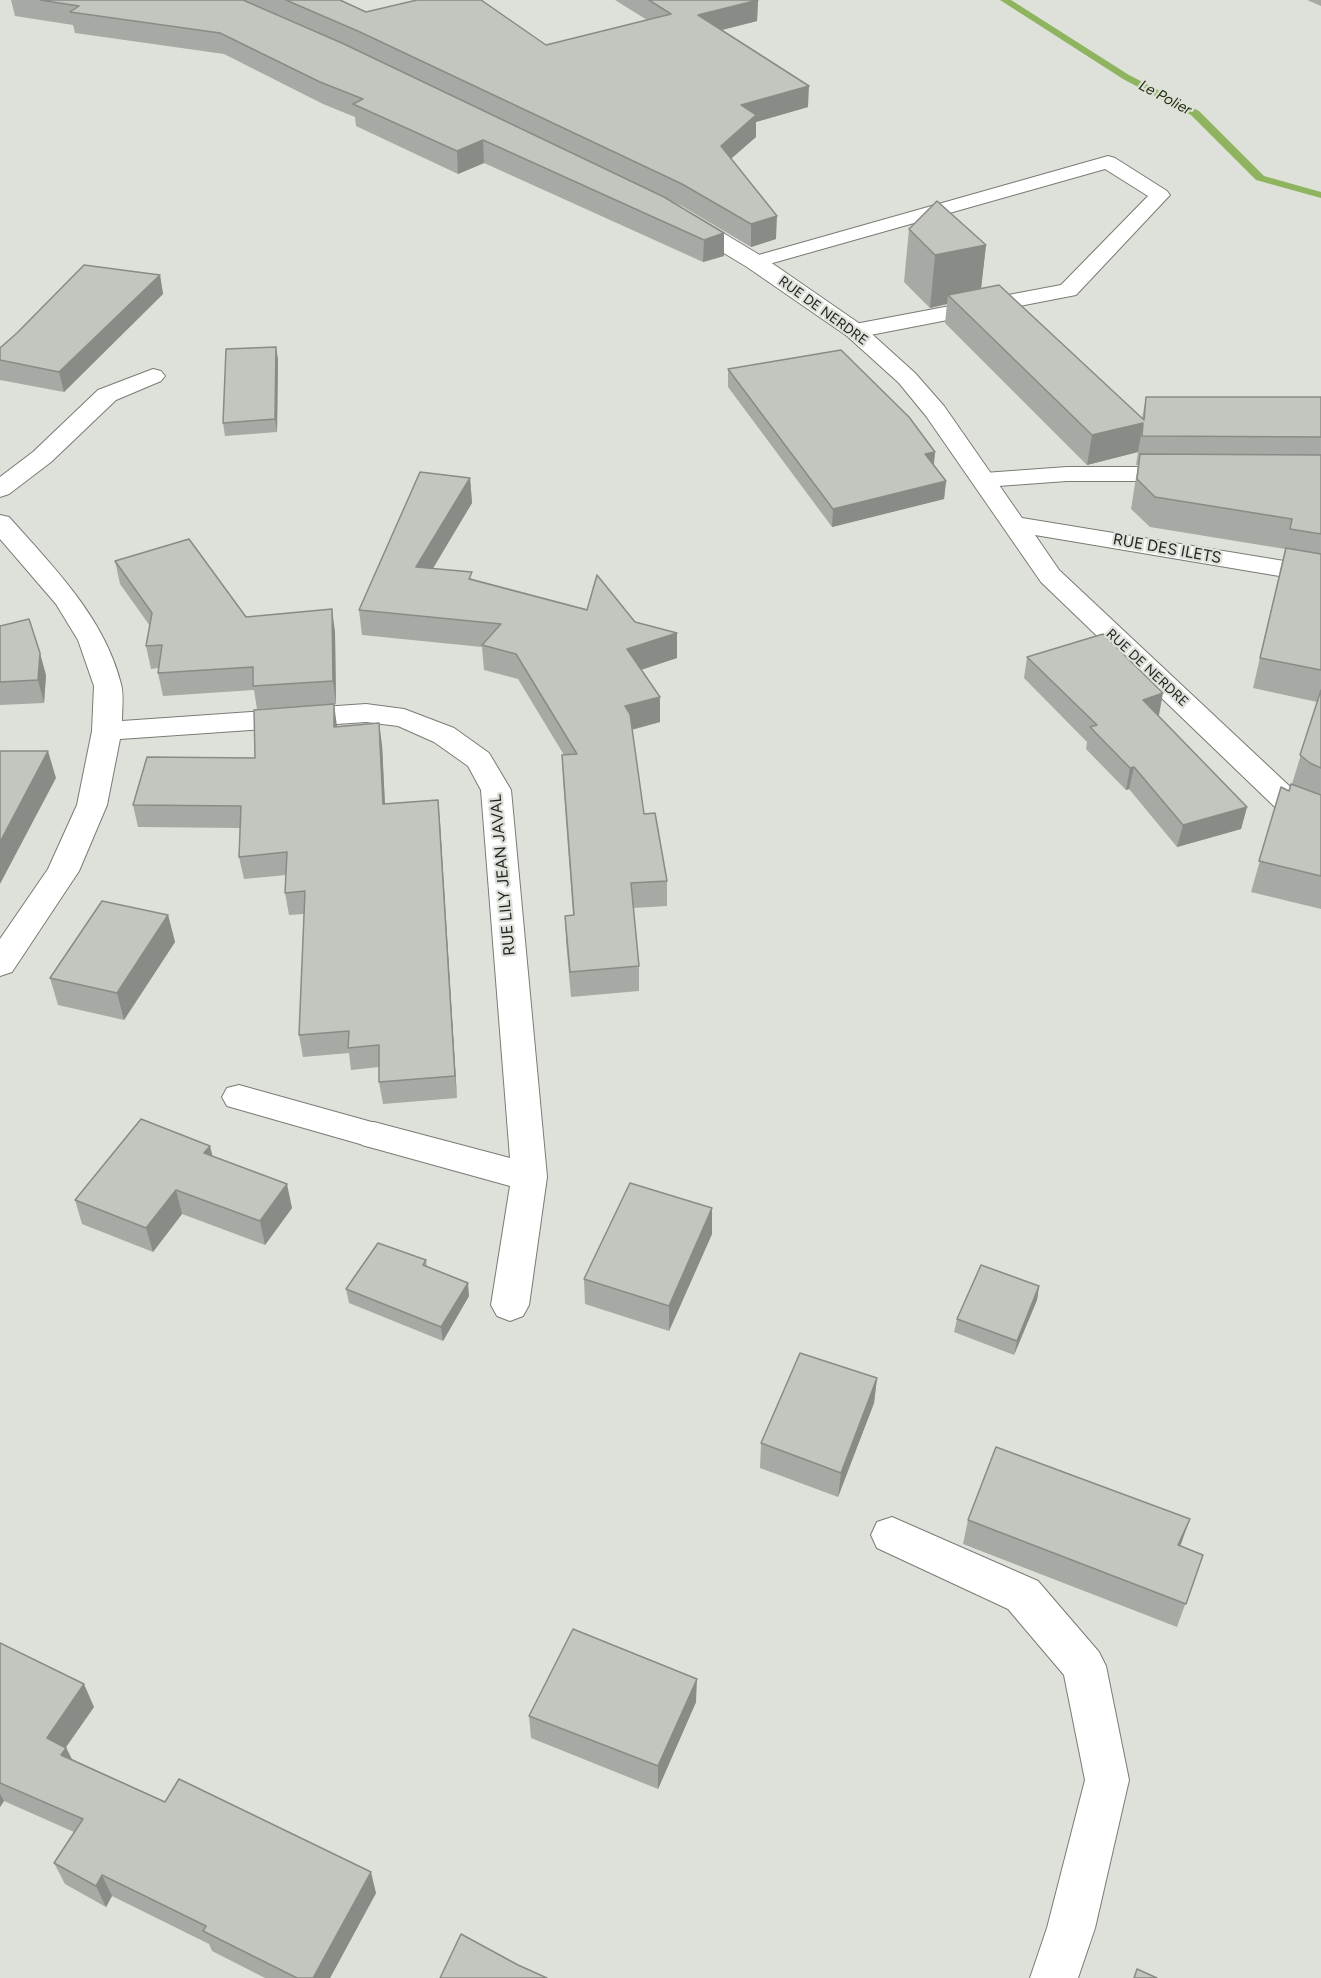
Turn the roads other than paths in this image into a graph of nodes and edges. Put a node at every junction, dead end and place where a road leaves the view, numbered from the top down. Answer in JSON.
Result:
{"nodes":[{"id":1,"x":673,"y":213,"type":"edge"},
{"id":2,"x":755,"y":262,"type":"junction"},
{"id":3,"x":855,"y":331,"type":"junction"},
{"id":4,"x":153,"y":376,"type":"dead end"},
{"id":5,"x":1205,"y":474,"type":"edge"},
{"id":6,"x":984,"y":480,"type":"junction"},
{"id":7,"x":0,"y":489,"type":"edge"},
{"id":8,"x":0,"y":523,"type":"edge"},
{"id":9,"x":1014,"y":524,"type":"junction"},
{"id":10,"x":1321,"y":575,"type":"edge"},
{"id":11,"x":106,"y":731,"type":"junction"},
{"id":12,"x":1321,"y":817,"type":"edge"},
{"id":13,"x":0,"y":964,"type":"edge"},
{"id":14,"x":239,"y":1097,"type":"dead end"},
{"id":15,"x":374,"y":1135,"type":"joint"},
{"id":16,"x":529,"y":1177,"type":"junction"},
{"id":17,"x":510,"y":1305,"type":"dead end"},
{"id":18,"x":892,"y":1535,"type":"dead end"},
{"id":19,"x":1054,"y":1978,"type":"edge"}],
"edges":[{"from":1,"to":2,"type":"street","name":"RUE DE NERDRE"},
{"from":2,"to":3,"type":"street","name":"RUE DE NERDRE"},
{"from":2,"to":3,"type":"lane"},
{"from":3,"to":6,"type":"street","name":"RUE DE NERDRE"},
{"from":4,"to":7,"type":"street"},
{"from":5,"to":6,"type":"lane"},
{"from":6,"to":9,"type":"street","name":"RUE DE NERDRE"},
{"from":8,"to":11,"type":"street"},
{"from":9,"to":10,"type":"street","name":"RUE DES ILETS"},
{"from":9,"to":12,"type":"street","name":"RUE DE NERDRE"},
{"from":11,"to":13,"type":"street"},
{"from":11,"to":16,"type":"street","name":"RUE LILY JEAN JAVAL"},
{"from":14,"to":15,"type":"lane"},
{"from":15,"to":16,"type":"street"},
{"from":16,"to":17,"type":"street","name":"RUE LILY JEAN JAVAL"},
{"from":18,"to":19,"type":"street"}]}
